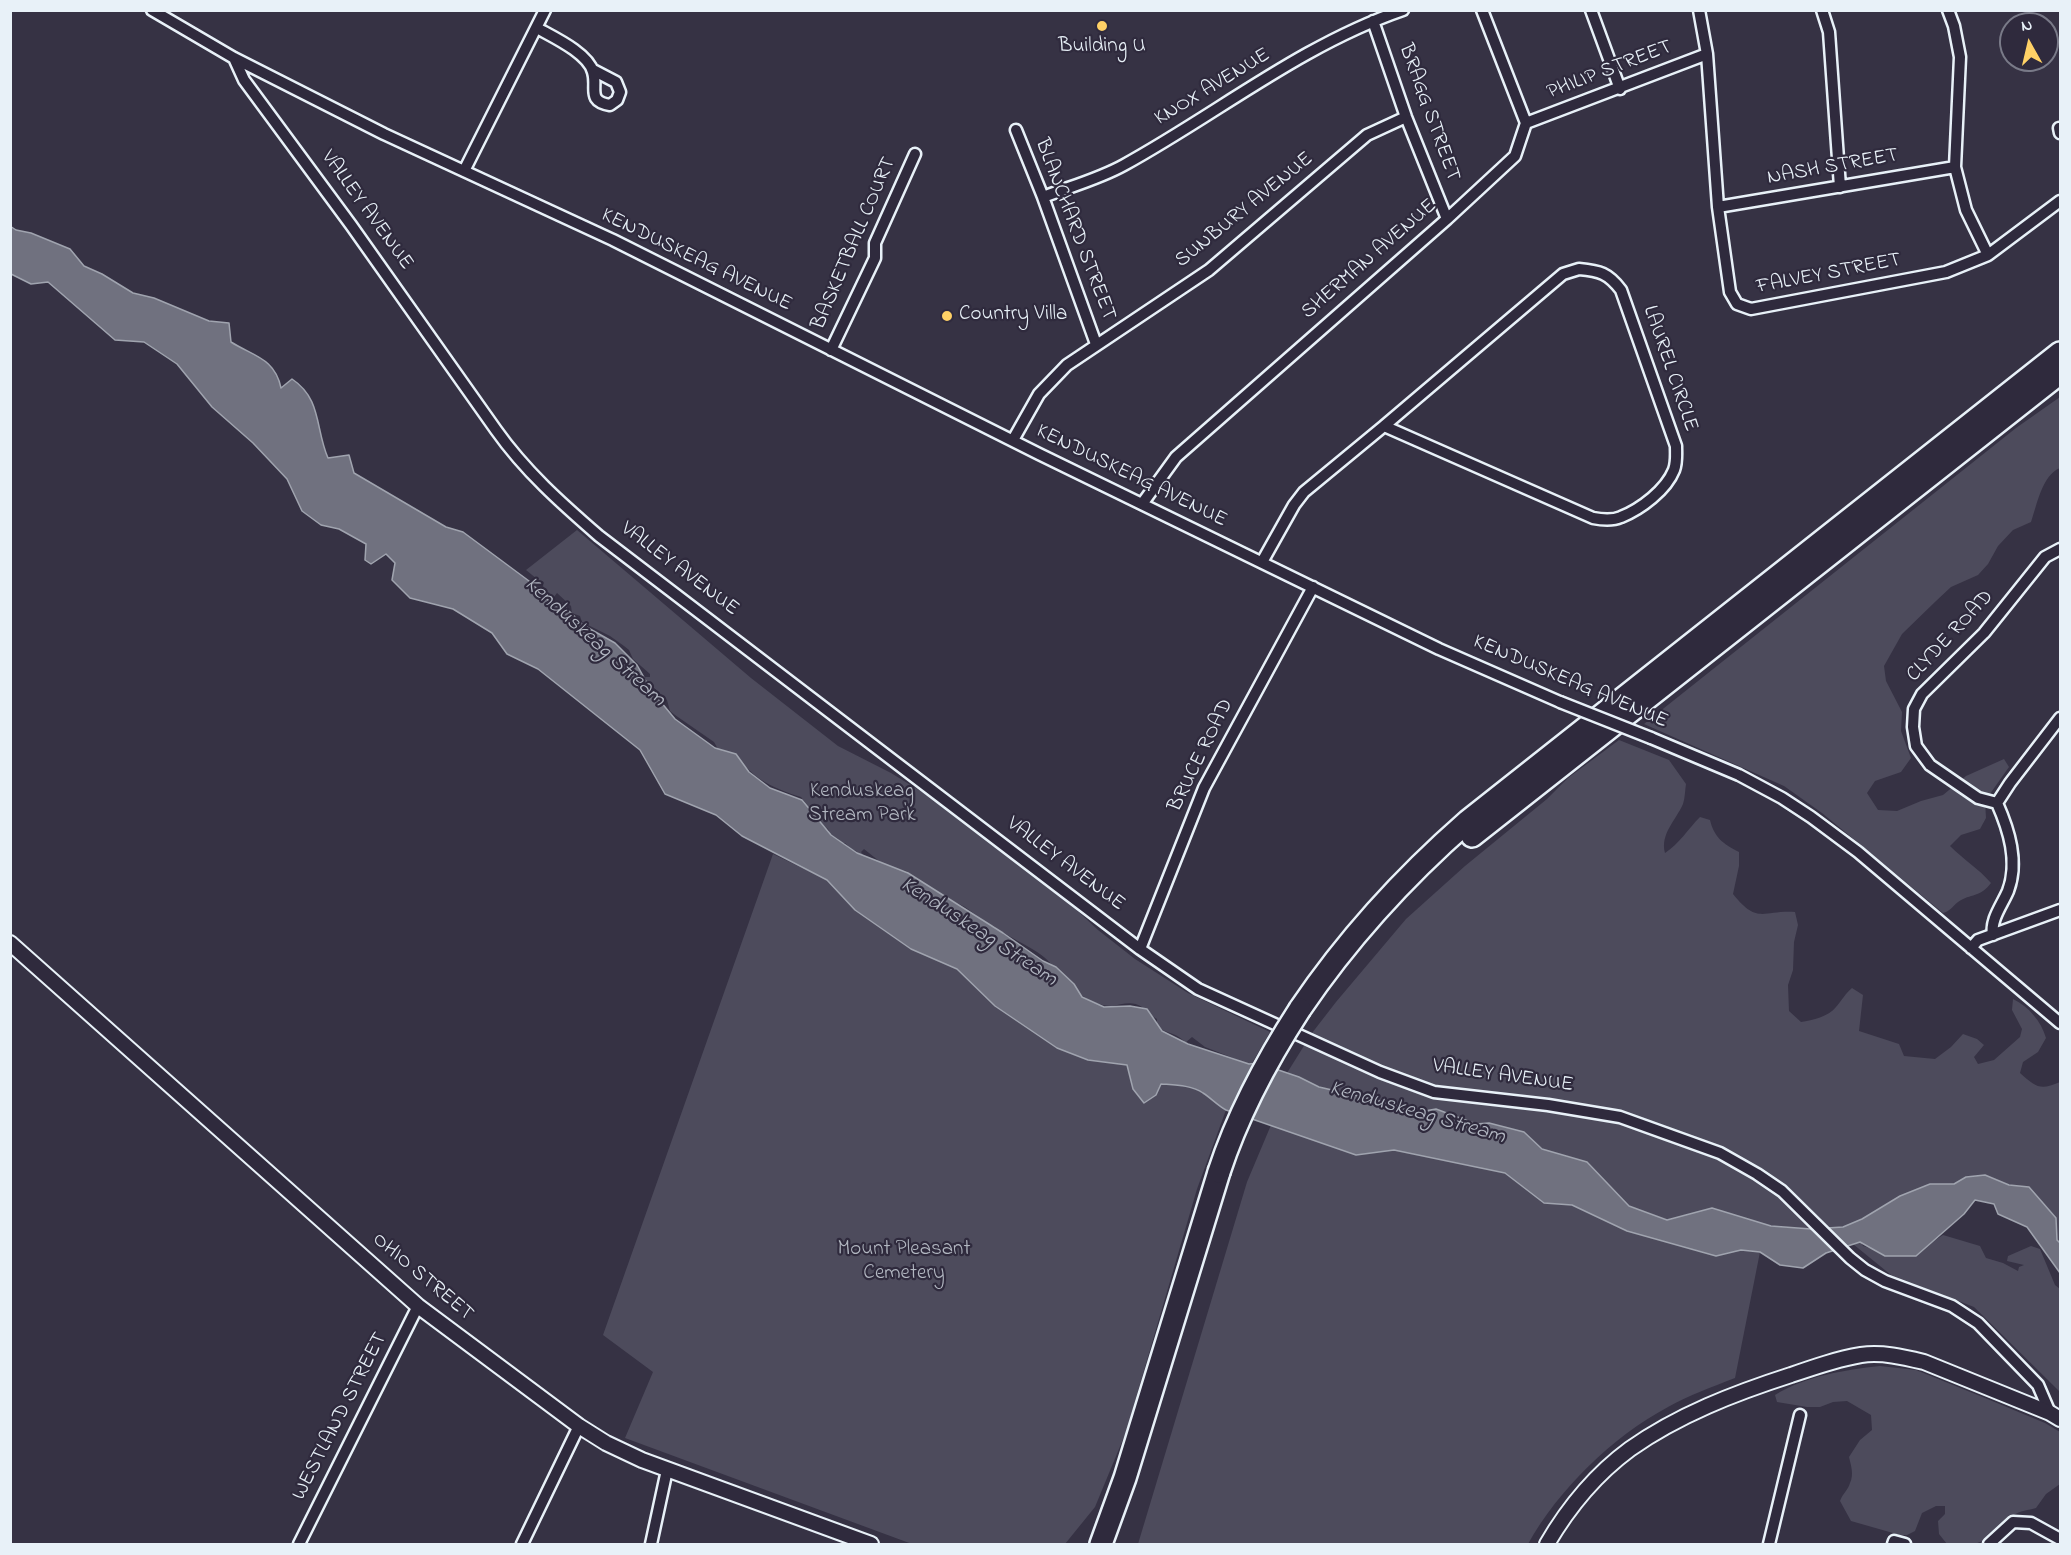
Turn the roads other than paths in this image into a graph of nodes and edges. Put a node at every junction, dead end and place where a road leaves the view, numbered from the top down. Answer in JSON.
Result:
{"nodes":[{"id":1,"x":152,"y":10,"type":"edge"},
{"id":2,"x":545,"y":10,"type":"edge"},
{"id":3,"x":1402,"y":10,"type":"edge"},
{"id":4,"x":1482,"y":10,"type":"edge"},
{"id":5,"x":1591,"y":10,"type":"edge"},
{"id":6,"x":1699,"y":10,"type":"edge"},
{"id":7,"x":1822,"y":10,"type":"edge"},
{"id":8,"x":1948,"y":10,"type":"edge"},
{"id":9,"x":1373,"y":21,"type":"junction"},
{"id":10,"x":537,"y":28,"type":"junction"},
{"id":11,"x":1707,"y":54,"type":"junction"},
{"id":12,"x":234,"y":58,"type":"junction"},
{"id":13,"x":593,"y":70,"type":"dead end"},
{"id":14,"x":1620,"y":89,"type":"junction"},
{"id":15,"x":1406,"y":117,"type":"junction"},
{"id":16,"x":1526,"y":123,"type":"junction"},
{"id":17,"x":1016,"y":130,"type":"dead end"},
{"id":18,"x":915,"y":154,"type":"dead end"},
{"id":19,"x":1955,"y":167,"type":"junction"},
{"id":20,"x":464,"y":171,"type":"junction"},
{"id":21,"x":1840,"y":187,"type":"junction"},
{"id":22,"x":1043,"y":197,"type":"junction"},
{"id":23,"x":2061,"y":201,"type":"edge"},
{"id":24,"x":1718,"y":207,"type":"junction"},
{"id":25,"x":1447,"y":219,"type":"junction"},
{"id":26,"x":1988,"y":255,"type":"junction"},
{"id":27,"x":1096,"y":344,"type":"junction"},
{"id":28,"x":831,"y":350,"type":"junction"},
{"id":29,"x":2061,"y":353,"type":"edge"},
{"id":30,"x":2061,"y":374,"type":"edge"},
{"id":31,"x":1384,"y":426,"type":"junction"},
{"id":32,"x":1013,"y":440,"type":"junction"},
{"id":33,"x":1142,"y":504,"type":"junction"},
{"id":34,"x":2061,"y":549,"type":"edge"},
{"id":35,"x":1262,"y":562,"type":"junction"},
{"id":36,"x":1313,"y":587,"type":"junction"},
{"id":37,"x":2061,"y":717,"type":"edge"},
{"id":38,"x":1997,"y":803,"type":"junction"},
{"id":39,"x":2061,"y":910,"type":"edge"},
{"id":40,"x":1993,"y":935,"type":"junction"},
{"id":41,"x":10,"y":944,"type":"edge"},
{"id":42,"x":1971,"y":948,"type":"junction"},
{"id":43,"x":1140,"y":949,"type":"junction"},
{"id":44,"x":1307,"y":1011,"type":"junction"},
{"id":45,"x":2061,"y":1023,"type":"edge"},
{"id":46,"x":1226,"y":1174,"type":"junction"},
{"id":47,"x":418,"y":1306,"type":"junction"},
{"id":48,"x":1800,"y":1415,"type":"dead end"},
{"id":49,"x":2055,"y":1416,"type":"edge"},
{"id":50,"x":579,"y":1426,"type":"junction"},
{"id":51,"x":667,"y":1470,"type":"junction"},
{"id":52,"x":1125,"y":1478,"type":"junction"},
{"id":53,"x":2061,"y":1539,"type":"edge"},
{"id":54,"x":843,"y":1540,"type":"edge"},
{"id":55,"x":298,"y":1545,"type":"edge"},
{"id":56,"x":522,"y":1545,"type":"edge"},
{"id":57,"x":651,"y":1545,"type":"edge"},
{"id":58,"x":871,"y":1545,"type":"edge"},
{"id":59,"x":1095,"y":1545,"type":"edge"},
{"id":60,"x":1101,"y":1545,"type":"edge"},
{"id":61,"x":1117,"y":1545,"type":"edge"},
{"id":62,"x":1547,"y":1545,"type":"edge"},
{"id":63,"x":1769,"y":1545,"type":"edge"},
{"id":64,"x":1989,"y":1545,"type":"edge"}],
"edges":[{"from":1,"to":12,"type":"street","name":"KENDUSKEAG AVENUE"},
{"from":2,"to":10,"type":"street"},
{"from":3,"to":9,"type":"street","name":"KNOX AVENUE"},
{"from":4,"to":16,"type":"street"},
{"from":5,"to":14,"type":"street"},
{"from":6,"to":11,"type":"street","name":"FALVEY STREET"},
{"from":7,"to":21,"type":"street"},
{"from":8,"to":19,"type":"street"},
{"from":9,"to":15,"type":"street","name":"BRAGG STREET"},
{"from":9,"to":22,"type":"street","name":"KNOX AVENUE"},
{"from":10,"to":13,"type":"street"},
{"from":10,"to":20,"type":"street"},
{"from":11,"to":14,"type":"street","name":"PHILIP STREET"},
{"from":11,"to":24,"type":"street","name":"FALVEY STREET"},
{"from":12,"to":20,"type":"street","name":"KENDUSKEAG AVENUE"},
{"from":12,"to":43,"type":"street","name":"VALLEY AVENUE"},
{"from":14,"to":16,"type":"street","name":"PHILIP STREET"},
{"from":15,"to":25,"type":"street","name":"BRAGG STREET"},
{"from":15,"to":27,"type":"street","name":"SUNBURY AVENUE"},
{"from":16,"to":25,"type":"street","name":"SHERMAN AVENUE"},
{"from":17,"to":22,"type":"street","name":"BLANCHARD STREET"},
{"from":18,"to":28,"type":"street","name":"BASKETBALL COURT"},
{"from":19,"to":21,"type":"street","name":"NASH STREET"},
{"from":19,"to":26,"type":"street"},
{"from":20,"to":28,"type":"street","name":"KENDUSKEAG AVENUE"},
{"from":21,"to":24,"type":"street","name":"NASH STREET"},
{"from":22,"to":27,"type":"street","name":"BLANCHARD STREET"},
{"from":23,"to":26,"type":"street","name":"FALVEY STREET"},
{"from":24,"to":26,"type":"street","name":"FALVEY STREET"},
{"from":25,"to":33,"type":"street","name":"SHERMAN AVENUE"},
{"from":27,"to":32,"type":"street","name":"SUNBURY AVENUE"},
{"from":28,"to":32,"type":"street","name":"KENDUSKEAG AVENUE"},
{"from":29,"to":44,"type":"highway"},
{"from":30,"to":44,"type":"highway"},
{"from":31,"to":31,"type":"street","name":"LAUREL CIRCLE"},
{"from":31,"to":35,"type":"street","name":"LAUREL CIRCLE"},
{"from":32,"to":33,"type":"street","name":"KENDUSKEAG AVENUE"},
{"from":33,"to":35,"type":"street","name":"KENDUSKEAG AVENUE"},
{"from":34,"to":38,"type":"street","name":"CLYDE ROAD"},
{"from":35,"to":36,"type":"street","name":"KENDUSKEAG AVENUE"},
{"from":36,"to":42,"type":"street","name":"KENDUSKEAG AVENUE","bridge":true},
{"from":36,"to":43,"type":"street","name":"BRUCE ROAD"},
{"from":37,"to":38,"type":"street"},
{"from":38,"to":40,"type":"street"},
{"from":39,"to":40,"type":"street"},
{"from":40,"to":42,"type":"street"},
{"from":41,"to":47,"type":"street","name":"OHIO STREET"},
{"from":42,"to":45,"type":"street","name":"KENDUSKEAG AVENUE"},
{"from":43,"to":49,"type":"street","name":"VALLEY AVENUE"},
{"from":44,"to":46,"type":"highway"},
{"from":46,"to":52,"type":"highway"},
{"from":46,"to":61,"type":"highway"},
{"from":47,"to":50,"type":"street","name":"OHIO STREET"},
{"from":47,"to":55,"type":"street","name":"WESTLAND STREET"},
{"from":48,"to":63,"type":"street"},
{"from":49,"to":62,"type":"street"},
{"from":50,"to":51,"type":"street","name":"OHIO STREET"},
{"from":50,"to":56,"type":"street"},
{"from":51,"to":54,"type":"street","name":"OHIO STREET"},
{"from":51,"to":57,"type":"street"},
{"from":52,"to":59,"type":"highway"},
{"from":52,"to":60,"type":"highway"},
{"from":53,"to":64,"type":"street"},
{"from":54,"to":58,"type":"street","name":"OHIO STREET"}]}
